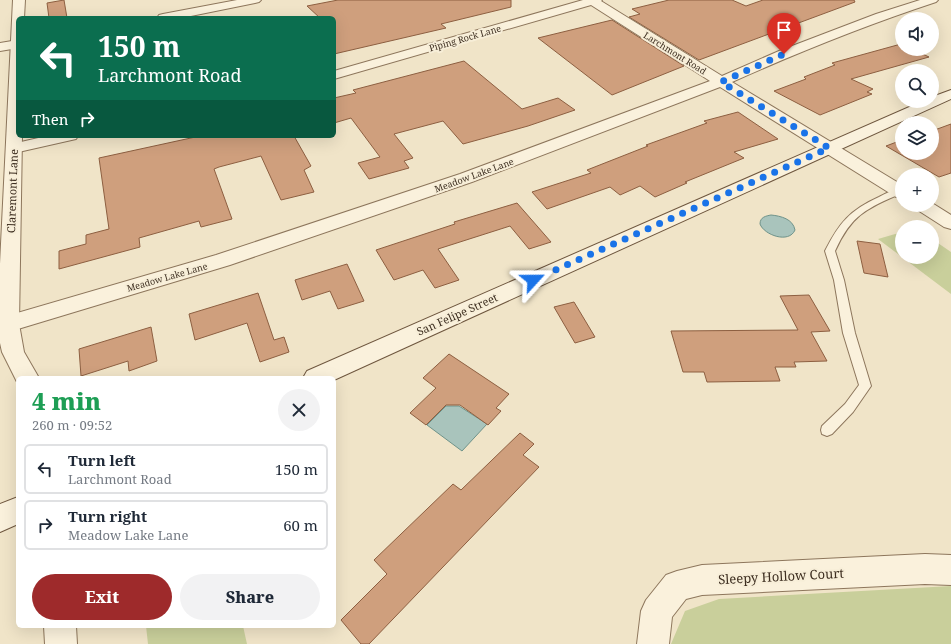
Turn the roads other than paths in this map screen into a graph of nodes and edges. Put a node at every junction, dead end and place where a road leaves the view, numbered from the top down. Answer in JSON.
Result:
{"nodes":[{"id":1,"x":19,"y":0,"type":"edge"},
{"id":2,"x":255,"y":0,"type":"edge"},
{"id":3,"x":593,"y":0,"type":"edge"},
{"id":4,"x":932,"y":0,"type":"edge"},
{"id":5,"x":17,"y":16,"type":"edge"},
{"id":6,"x":173,"y":16,"type":"edge"},
{"id":7,"x":16,"y":19,"type":"edge"},
{"id":8,"x":12,"y":45,"type":"edge"},
{"id":9,"x":336,"y":74,"type":"edge"},
{"id":10,"x":721,"y":82,"type":"junction"},
{"id":11,"x":951,"y":94,"type":"edge"},
{"id":12,"x":61,"y":138,"type":"edge"},
{"id":13,"x":14,"y":148,"type":"junction"},
{"id":14,"x":829,"y":148,"type":"junction"},
{"id":15,"x":895,"y":189,"type":"edge"},
{"id":16,"x":895,"y":194,"type":"edge"},
{"id":17,"x":933,"y":212,"type":"edge"},
{"id":18,"x":951,"y":223,"type":"edge"},
{"id":19,"x":8,"y":324,"type":"junction"},
{"id":20,"x":26,"y":376,"type":"edge"},
{"id":21,"x":319,"y":376,"type":"edge"},
{"id":22,"x":827,"y":430,"type":"dead end"},
{"id":23,"x":16,"y":511,"type":"edge"},
{"id":24,"x":0,"y":518,"type":"edge"},
{"id":25,"x":951,"y":570,"type":"edge"},
{"id":26,"x":60,"y":628,"type":"edge"},
{"id":27,"x":61,"y":644,"type":"edge"},
{"id":28,"x":653,"y":644,"type":"edge"}],
"edges":[{"from":1,"to":5,"type":"street","name":"Claremont Lane"},
{"from":2,"to":6,"type":"street"},
{"from":3,"to":9,"type":"street","name":"Piping Rock Lane"},
{"from":3,"to":10,"type":"street","name":"Larchmont Road"},
{"from":4,"to":10,"type":"street","name":"Meadow Lake Lane"},
{"from":7,"to":8,"type":"street","name":"Claremont Lane"},
{"from":8,"to":13,"type":"street","name":"Claremont Lane"},
{"from":10,"to":14,"type":"street","name":"Larchmont Road"},
{"from":10,"to":19,"type":"street","name":"Meadow Lake Lane"},
{"from":11,"to":14,"type":"street","name":"San Felipe Street"},
{"from":12,"to":13,"type":"street"},
{"from":13,"to":19,"type":"street","name":"Claremont Lane"},
{"from":14,"to":15,"type":"street","name":"Larchmont Road"},
{"from":14,"to":21,"type":"street","name":"San Felipe Street"},
{"from":16,"to":22,"type":"lane"},
{"from":17,"to":18,"type":"street"},
{"from":19,"to":20,"type":"street","name":"Claremont Lane"},
{"from":23,"to":24,"type":"street"},
{"from":25,"to":28,"type":"street","name":"Sleepy Hollow Court"},
{"from":26,"to":27,"type":"street"}]}
